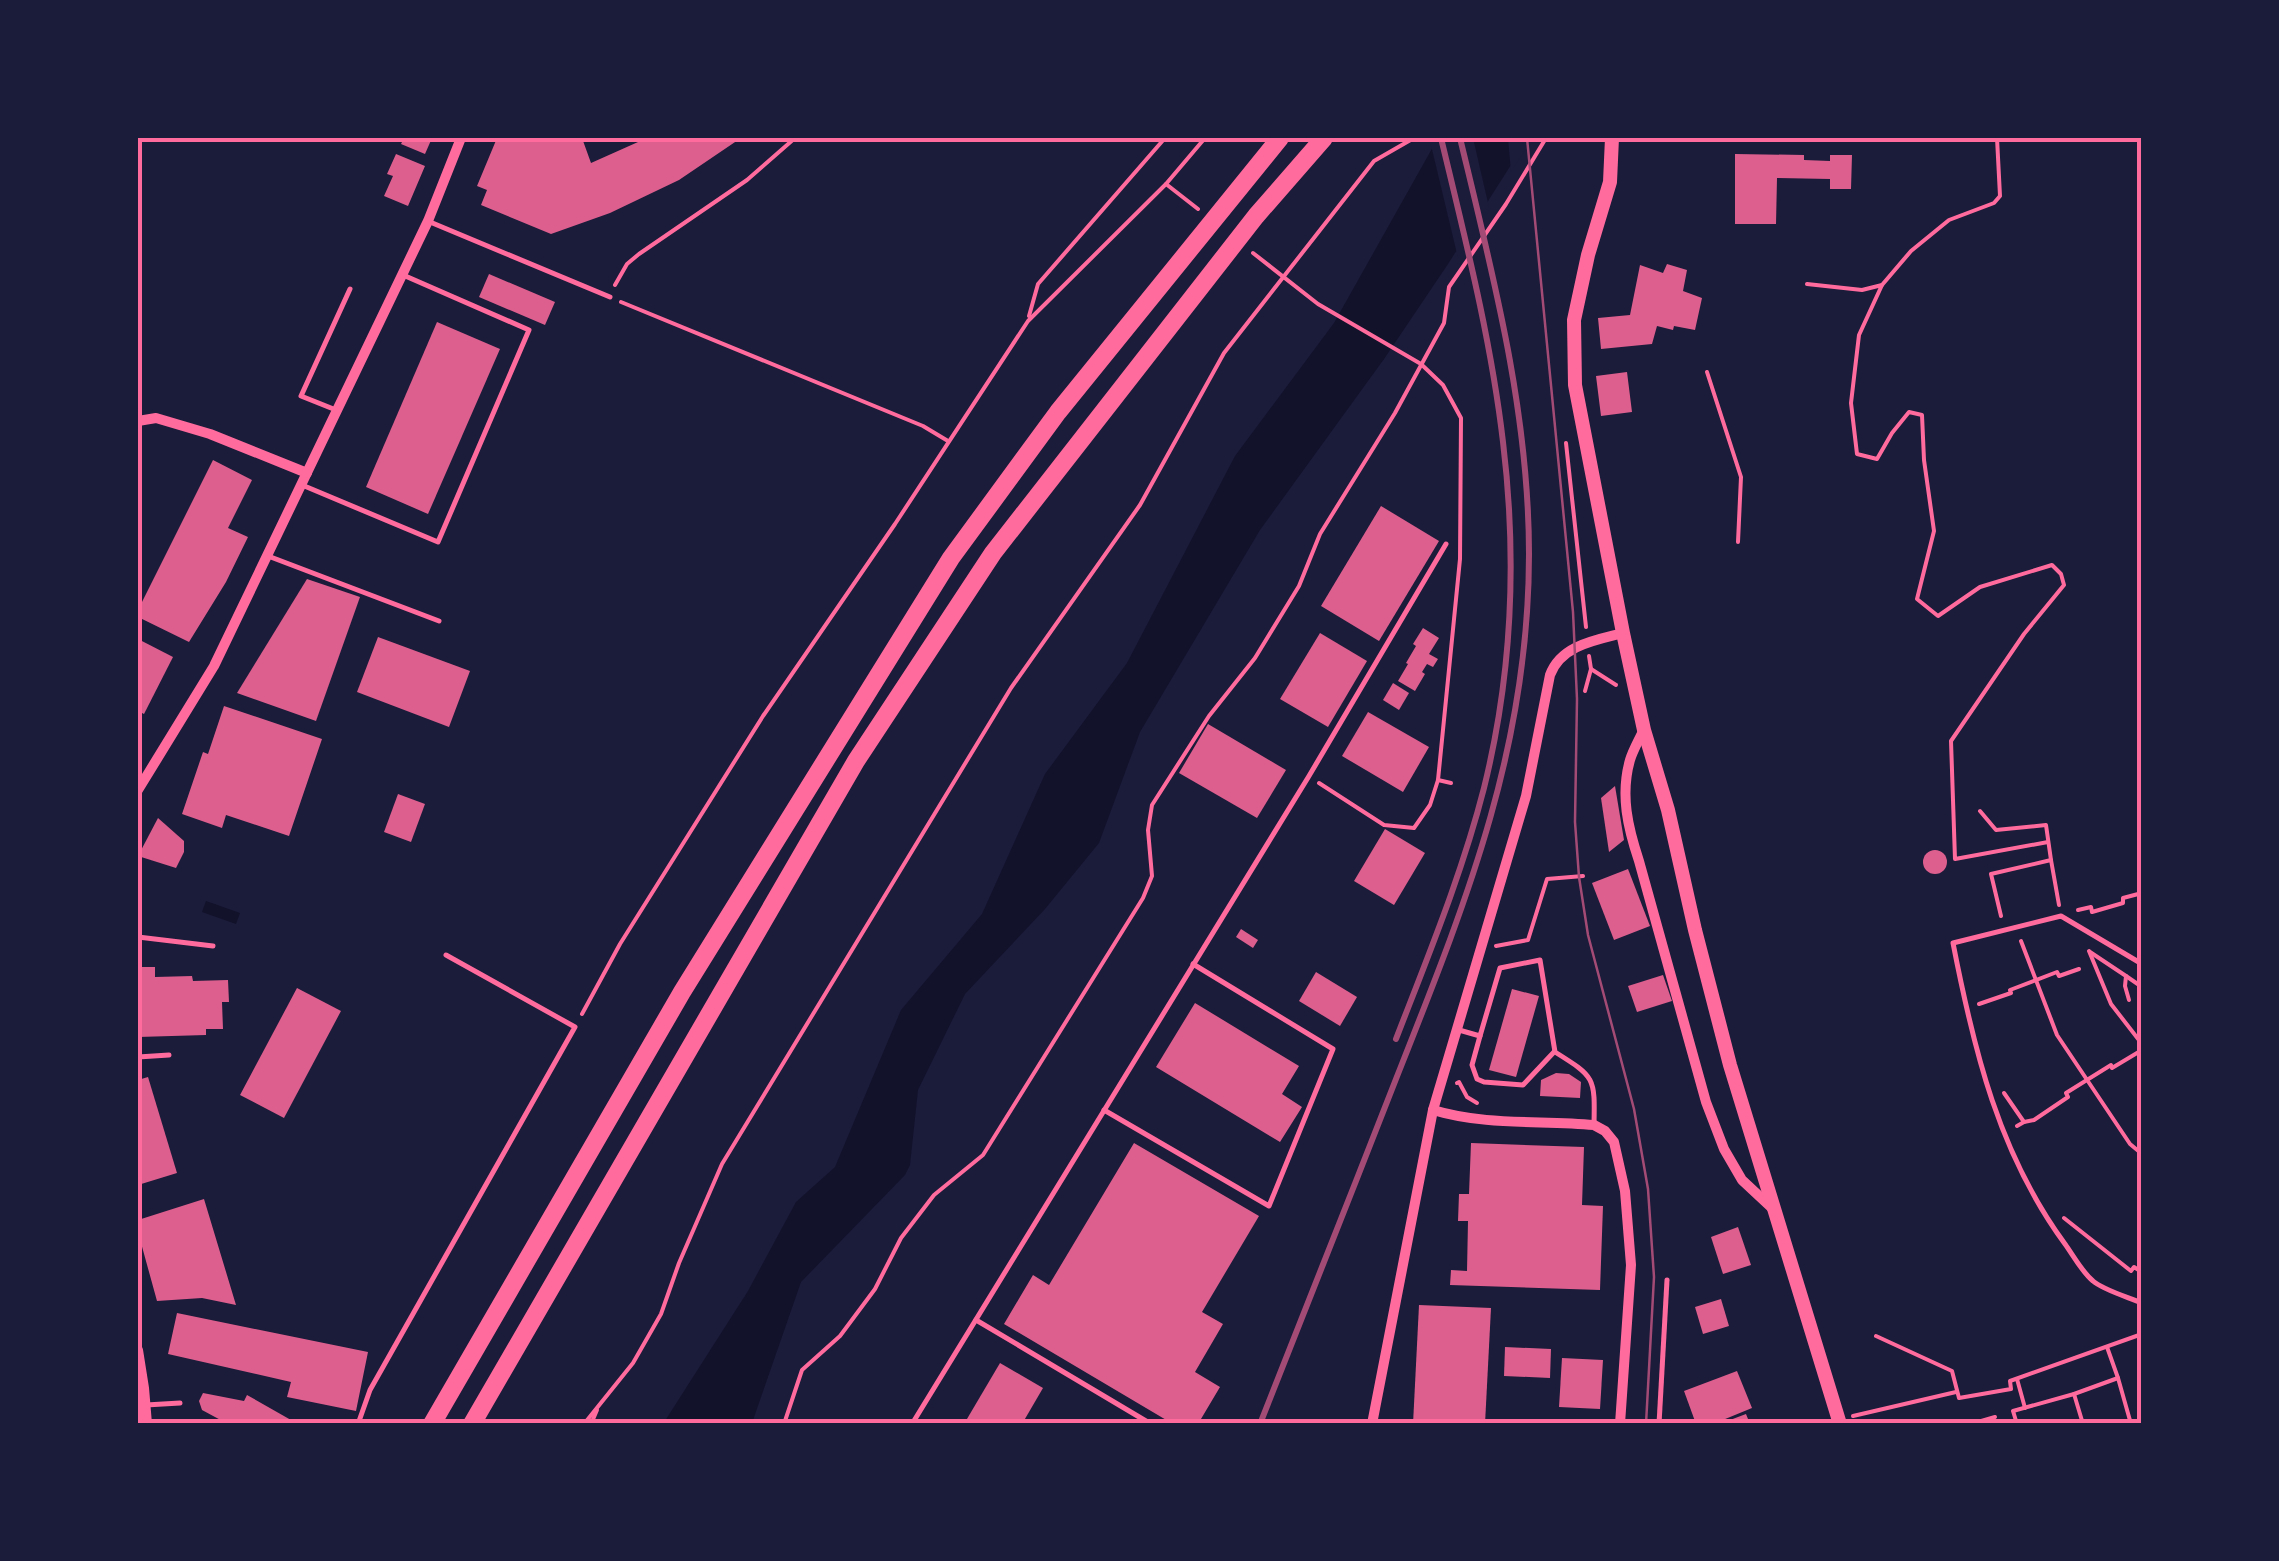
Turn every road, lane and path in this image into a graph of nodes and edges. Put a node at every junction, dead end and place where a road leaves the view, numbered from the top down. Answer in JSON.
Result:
{"nodes":[{"id":1,"x":461,"y":138,"type":"edge"},
{"id":2,"x":795,"y":138,"type":"edge"},
{"id":3,"x":1165,"y":138,"type":"edge"},
{"id":4,"x":1205,"y":138,"type":"edge"},
{"id":5,"x":1280,"y":138,"type":"edge"},
{"id":6,"x":1324,"y":138,"type":"edge"},
{"id":7,"x":1414,"y":138,"type":"edge"},
{"id":8,"x":1546,"y":138,"type":"edge"},
{"id":9,"x":1612,"y":138,"type":"edge"},
{"id":10,"x":1997,"y":138,"type":"edge"},
{"id":11,"x":1166,"y":184,"type":"junction"},
{"id":12,"x":1176,"y":192,"type":"dead end"},
{"id":13,"x":428,"y":221,"type":"junction"},
{"id":14,"x":1261,"y":259,"type":"dead end"},
{"id":15,"x":402,"y":274,"type":"junction"},
{"id":16,"x":1284,"y":278,"type":"junction"},
{"id":17,"x":1807,"y":284,"type":"dead end"},
{"id":18,"x":1882,"y":285,"type":"junction"},
{"id":19,"x":350,"y":289,"type":"dead end"},
{"id":20,"x":610,"y":296,"type":"junction"},
{"id":21,"x":1028,"y":321,"type":"junction"},
{"id":22,"x":1421,"y":364,"type":"junction"},
{"id":23,"x":1706,"y":372,"type":"dead end"},
{"id":24,"x":336,"y":410,"type":"junction"},
{"id":25,"x":138,"y":421,"type":"edge"},
{"id":26,"x":1564,"y":432,"type":"dead end"},
{"id":27,"x":948,"y":441,"type":"junction"},
{"id":28,"x":306,"y":473,"type":"junction"},
{"id":29,"x":302,"y":485,"type":"junction"},
{"id":30,"x":1738,"y":542,"type":"dead end"},
{"id":31,"x":1446,"y":544,"type":"dead end"},
{"id":32,"x":268,"y":556,"type":"junction"},
{"id":33,"x":439,"y":621,"type":"dead end"},
{"id":34,"x":1622,"y":633,"type":"junction"},
{"id":35,"x":1588,"y":642,"type":"junction"},
{"id":36,"x":1590,"y":668,"type":"junction"},
{"id":37,"x":1585,"y":691,"type":"dead end"},
{"id":38,"x":1622,"y":691,"type":"dead end"},
{"id":39,"x":1644,"y":730,"type":"junction"},
{"id":40,"x":1309,"y":776,"type":"junction"},
{"id":41,"x":1438,"y":780,"type":"junction"},
{"id":42,"x":1451,"y":783,"type":"dead end"},
{"id":43,"x":138,"y":790,"type":"edge"},
{"id":44,"x":1980,"y":811,"type":"dead end"},
{"id":45,"x":2048,"y":842,"type":"junction"},
{"id":46,"x":2051,"y":860,"type":"junction"},
{"id":47,"x":1582,"y":876,"type":"dead end"},
{"id":48,"x":2142,"y":893,"type":"edge"},
{"id":49,"x":2080,"y":910,"type":"dead end"},
{"id":50,"x":2061,"y":916,"type":"junction"},
{"id":51,"x":2002,"y":917,"type":"dead end"},
{"id":52,"x":2016,"y":927,"type":"junction"},
{"id":53,"x":2080,"y":928,"type":"junction"},
{"id":54,"x":138,"y":937,"type":"edge"},
{"id":55,"x":213,"y":946,"type":"dead end"},
{"id":56,"x":1496,"y":946,"type":"dead end"},
{"id":57,"x":2090,"y":952,"type":"junction"},
{"id":58,"x":446,"y":955,"type":"dead end"},
{"id":59,"x":1194,"y":964,"type":"junction"},
{"id":60,"x":2142,"y":964,"type":"edge"},
{"id":61,"x":2079,"y":968,"type":"dead end"},
{"id":62,"x":2126,"y":976,"type":"junction"},
{"id":63,"x":2034,"y":980,"type":"junction"},
{"id":64,"x":2142,"y":987,"type":"edge"},
{"id":65,"x":2130,"y":1000,"type":"dead end"},
{"id":66,"x":1980,"y":1003,"type":"dead end"},
{"id":67,"x":575,"y":1027,"type":"junction"},
{"id":68,"x":1456,"y":1029,"type":"junction"},
{"id":69,"x":1480,"y":1036,"type":"junction"},
{"id":70,"x":2142,"y":1047,"type":"edge"},
{"id":71,"x":1555,"y":1052,"type":"junction"},
{"id":72,"x":168,"y":1055,"type":"dead end"},
{"id":73,"x":138,"y":1056,"type":"edge"},
{"id":74,"x":2087,"y":1080,"type":"junction"},
{"id":75,"x":1104,"y":1110,"type":"junction"},
{"id":76,"x":1433,"y":1110,"type":"junction"},
{"id":77,"x":2024,"y":1122,"type":"dead end"},
{"id":78,"x":1594,"y":1125,"type":"junction"},
{"id":79,"x":2142,"y":1154,"type":"edge"},
{"id":80,"x":2036,"y":1198,"type":"junction"},
{"id":81,"x":1778,"y":1214,"type":"junction"},
{"id":82,"x":2142,"y":1268,"type":"edge"},
{"id":83,"x":1667,"y":1280,"type":"dead end"},
{"id":84,"x":2142,"y":1303,"type":"edge"},
{"id":85,"x":976,"y":1320,"type":"junction"},
{"id":86,"x":2142,"y":1334,"type":"edge"},
{"id":87,"x":1876,"y":1336,"type":"dead end"},
{"id":88,"x":2107,"y":1347,"type":"junction"},
{"id":89,"x":138,"y":1350,"type":"edge"},
{"id":90,"x":2118,"y":1378,"type":"junction"},
{"id":91,"x":2017,"y":1379,"type":"junction"},
{"id":92,"x":1957,"y":1392,"type":"junction"},
{"id":93,"x":2074,"y":1394,"type":"junction"},
{"id":94,"x":180,"y":1403,"type":"dead end"},
{"id":95,"x":600,"y":1404,"type":"junction"},
{"id":96,"x":146,"y":1405,"type":"junction"},
{"id":97,"x":2025,"y":1408,"type":"junction"},
{"id":98,"x":1858,"y":1416,"type":"dead end"},
{"id":99,"x":1995,"y":1417,"type":"dead end"},
{"id":100,"x":146,"y":1424,"type":"edge"},
{"id":101,"x":358,"y":1424,"type":"edge"},
{"id":102,"x":432,"y":1424,"type":"edge"},
{"id":103,"x":472,"y":1424,"type":"edge"},
{"id":104,"x":584,"y":1424,"type":"edge"},
{"id":105,"x":591,"y":1424,"type":"edge"},
{"id":106,"x":784,"y":1424,"type":"edge"},
{"id":107,"x":912,"y":1424,"type":"edge"},
{"id":108,"x":1151,"y":1424,"type":"edge"},
{"id":109,"x":1372,"y":1424,"type":"edge"},
{"id":110,"x":1620,"y":1424,"type":"edge"},
{"id":111,"x":1659,"y":1424,"type":"edge"},
{"id":112,"x":1840,"y":1424,"type":"edge"},
{"id":113,"x":1971,"y":1424,"type":"edge"},
{"id":114,"x":2017,"y":1424,"type":"edge"},
{"id":115,"x":2083,"y":1424,"type":"edge"},
{"id":116,"x":2131,"y":1424,"type":"edge"}],
"edges":[{"from":1,"to":13,"type":"street"},
{"from":2,"to":20,"type":"path"},
{"from":3,"to":21,"type":"path"},
{"from":4,"to":11,"type":"path"},
{"from":5,"to":102,"type":"highway"},
{"from":6,"to":103,"type":"highway"},
{"from":7,"to":16,"type":"path"},
{"from":8,"to":22,"type":"path"},
{"from":9,"to":34,"type":"main road"},
{"from":10,"to":18,"type":"path"},
{"from":11,"to":12,"type":"path"},
{"from":11,"to":21,"type":"path"},
{"from":13,"to":15,"type":"street"},
{"from":13,"to":20,"type":"lane"},
{"from":14,"to":16,"type":"path"},
{"from":15,"to":24,"type":"street"},
{"from":15,"to":29,"type":"lane"},
{"from":16,"to":22,"type":"path"},
{"from":16,"to":95,"type":"path"},
{"from":17,"to":18,"type":"path"},
{"from":18,"to":45,"type":"path"},
{"from":19,"to":24,"type":"lane"},
{"from":20,"to":27,"type":"path"},
{"from":21,"to":27,"type":"path"},
{"from":22,"to":41,"type":"path"},
{"from":22,"to":106,"type":"path"},
{"from":23,"to":30,"type":"path"},
{"from":24,"to":28,"type":"street"},
{"from":25,"to":28,"type":"street"},
{"from":26,"to":35,"type":"path"},
{"from":27,"to":67,"type":"path"},
{"from":28,"to":29,"type":"street"},
{"from":29,"to":32,"type":"street"},
{"from":31,"to":40,"type":"lane"},
{"from":32,"to":33,"type":"lane"},
{"from":32,"to":43,"type":"street"},
{"from":34,"to":35,"type":"street"},
{"from":34,"to":39,"type":"main road"},
{"from":35,"to":36,"type":"path"},
{"from":35,"to":68,"type":"street"},
{"from":36,"to":37,"type":"path"},
{"from":36,"to":38,"type":"path"},
{"from":39,"to":81,"type":"main road"},
{"from":39,"to":81,"type":"street"},
{"from":40,"to":41,"type":"path"},
{"from":40,"to":59,"type":"lane"},
{"from":41,"to":42,"type":"path"},
{"from":44,"to":45,"type":"path"},
{"from":45,"to":46,"type":"path"},
{"from":46,"to":50,"type":"path"},
{"from":46,"to":51,"type":"path"},
{"from":47,"to":56,"type":"path"},
{"from":48,"to":49,"type":"path"},
{"from":50,"to":52,"type":"lane"},
{"from":50,"to":53,"type":"lane"},
{"from":52,"to":63,"type":"path"},
{"from":52,"to":80,"type":"lane"},
{"from":53,"to":57,"type":"path"},
{"from":53,"to":60,"type":"lane"},
{"from":54,"to":55,"type":"lane"},
{"from":57,"to":62,"type":"path"},
{"from":57,"to":70,"type":"path"},
{"from":58,"to":67,"type":"lane"},
{"from":59,"to":75,"type":"lane"},
{"from":59,"to":75,"type":"lane"},
{"from":61,"to":63,"type":"path"},
{"from":62,"to":64,"type":"path"},
{"from":62,"to":65,"type":"path"},
{"from":63,"to":66,"type":"path"},
{"from":63,"to":74,"type":"path"},
{"from":67,"to":101,"type":"lane"},
{"from":68,"to":69,"type":"lane"},
{"from":68,"to":76,"type":"street"},
{"from":69,"to":71,"type":"lane"},
{"from":69,"to":71,"type":"lane"},
{"from":70,"to":74,"type":"path"},
{"from":71,"to":78,"type":"lane"},
{"from":72,"to":73,"type":"lane"},
{"from":74,"to":77,"type":"path"},
{"from":74,"to":79,"type":"path"},
{"from":75,"to":85,"type":"lane"},
{"from":76,"to":78,"type":"street"},
{"from":76,"to":109,"type":"street"},
{"from":78,"to":110,"type":"street"},
{"from":80,"to":82,"type":"path"},
{"from":80,"to":84,"type":"lane"},
{"from":81,"to":112,"type":"main road"},
{"from":83,"to":111,"type":"lane"},
{"from":85,"to":107,"type":"lane"},
{"from":85,"to":108,"type":"lane"},
{"from":86,"to":88,"type":"path"},
{"from":87,"to":92,"type":"path"},
{"from":88,"to":90,"type":"path"},
{"from":88,"to":91,"type":"path"},
{"from":89,"to":96,"type":"street"},
{"from":90,"to":93,"type":"path"},
{"from":90,"to":116,"type":"path"},
{"from":91,"to":92,"type":"path"},
{"from":91,"to":97,"type":"path"},
{"from":92,"to":98,"type":"path"},
{"from":93,"to":97,"type":"path"},
{"from":93,"to":115,"type":"path"},
{"from":94,"to":96,"type":"lane"},
{"from":95,"to":104,"type":"path"},
{"from":95,"to":105,"type":"path"},
{"from":96,"to":100,"type":"street"},
{"from":97,"to":114,"type":"path"},
{"from":99,"to":113,"type":"path"}]}
